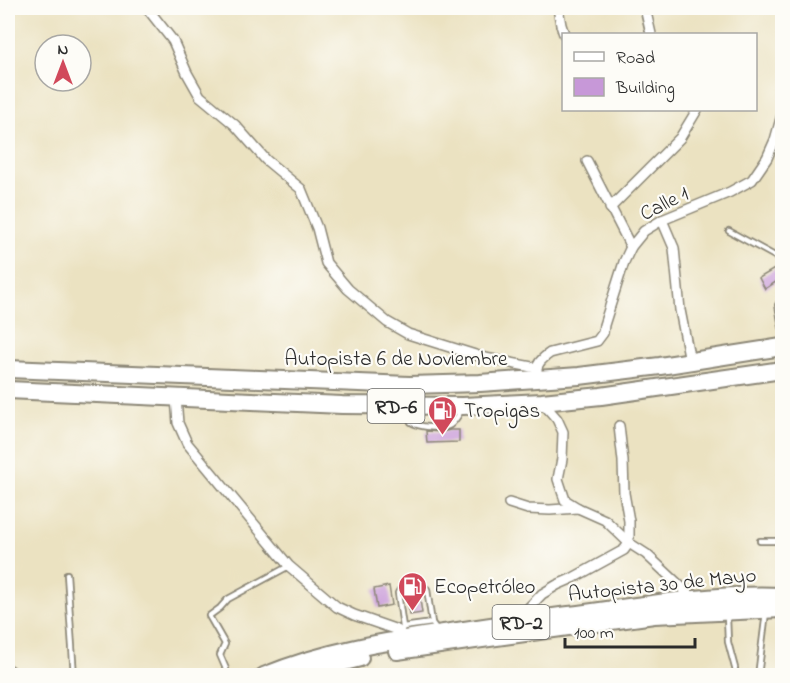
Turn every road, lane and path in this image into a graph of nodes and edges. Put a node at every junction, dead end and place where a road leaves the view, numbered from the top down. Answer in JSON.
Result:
{"nodes":[{"id":1,"x":147,"y":8,"type":"edge"},
{"id":2,"x":558,"y":8,"type":"edge"},
{"id":3,"x":645,"y":8,"type":"edge"},
{"id":4,"x":564,"y":33,"type":"edge"},
{"id":5,"x":651,"y":33,"type":"edge"},
{"id":6,"x":696,"y":111,"type":"edge"},
{"id":7,"x":783,"y":115,"type":"edge"},
{"id":8,"x":779,"y":143,"type":"edge"},
{"id":9,"x":587,"y":162,"type":"dead end"},
{"id":10,"x":610,"y":208,"type":"junction"},
{"id":11,"x":662,"y":220,"type":"junction"},
{"id":12,"x":729,"y":231,"type":"dead end"},
{"id":13,"x":631,"y":247,"type":"junction"},
{"id":14,"x":783,"y":260,"type":"edge"},
{"id":15,"x":782,"y":300,"type":"edge"},
{"id":16,"x":783,"y":327,"type":"edge"},
{"id":17,"x":783,"y":347,"type":"edge"},
{"id":18,"x":690,"y":361,"type":"junction"},
{"id":19,"x":8,"y":369,"type":"edge"},
{"id":20,"x":783,"y":370,"type":"edge"},
{"id":21,"x":538,"y":374,"type":"junction"},
{"id":22,"x":8,"y":390,"type":"edge"},
{"id":23,"x":176,"y":398,"type":"junction"},
{"id":24,"x":543,"y":402,"type":"junction"},
{"id":25,"x":619,"y":426,"type":"dead end"},
{"id":26,"x":509,"y":503,"type":"dead end"},
{"id":27,"x":578,"y":508,"type":"junction"},
{"id":28,"x":760,"y":541,"type":"dead end"},
{"id":29,"x":783,"y":541,"type":"edge"},
{"id":30,"x":629,"y":543,"type":"junction"},
{"id":31,"x":289,"y":566,"type":"junction"},
{"id":32,"x":67,"y":574,"type":"dead end"},
{"id":33,"x":694,"y":600,"type":"junction"},
{"id":34,"x":778,"y":600,"type":"edge"},
{"id":35,"x":727,"y":611,"type":"junction"},
{"id":36,"x":515,"y":623,"type":"junction"},
{"id":37,"x":436,"y":628,"type":"junction"},
{"id":38,"x":402,"y":633,"type":"junction"},
{"id":39,"x":735,"y":668,"type":"dead end"},
{"id":40,"x":8,"y":669,"type":"edge"},
{"id":41,"x":226,"y":669,"type":"dead end"},
{"id":42,"x":11,"y":675,"type":"edge"},
{"id":43,"x":74,"y":675,"type":"edge"},
{"id":44,"x":264,"y":675,"type":"edge"},
{"id":45,"x":294,"y":675,"type":"edge"},
{"id":46,"x":758,"y":675,"type":"edge"}],
"edges":[{"from":1,"to":21,"type":"street"},
{"from":2,"to":4,"type":"street"},
{"from":3,"to":5,"type":"street"},
{"from":6,"to":10,"type":"street"},
{"from":7,"to":8,"type":"street","name":"Calle 1"},
{"from":8,"to":11,"type":"street","name":"Calle 1"},
{"from":9,"to":10,"type":"street"},
{"from":10,"to":13,"type":"street"},
{"from":11,"to":13,"type":"street","name":"Calle 1"},
{"from":11,"to":18,"type":"street"},
{"from":12,"to":14,"type":"lane"},
{"from":13,"to":21,"type":"street","name":"Calle 1"},
{"from":15,"to":16,"type":"lane"},
{"from":17,"to":18,"type":"highway","name":"Autopista 6 de Noviembre","number":"RD-6"},
{"from":18,"to":21,"type":"highway","name":"Autopista 6 de Noviembre","number":"RD-6"},
{"from":19,"to":21,"type":"highway","name":"Autopista 6 de Noviembre","number":"RD-6"},
{"from":20,"to":24,"type":"highway","number":"RD-6"},
{"from":22,"to":23,"type":"highway","number":"RD-6"},
{"from":23,"to":24,"type":"highway","number":"RD-6"},
{"from":23,"to":31,"type":"street"},
{"from":24,"to":27,"type":"street"},
{"from":25,"to":30,"type":"street"},
{"from":26,"to":27,"type":"street"},
{"from":27,"to":30,"type":"street"},
{"from":28,"to":29,"type":"lane"},
{"from":30,"to":33,"type":"street"},
{"from":30,"to":36,"type":"street"},
{"from":31,"to":38,"type":"street"},
{"from":31,"to":41,"type":"lane"},
{"from":32,"to":43,"type":"lane"},
{"from":33,"to":34,"type":"highway","name":"Autopista 30 de Mayo","number":"RD-2"},
{"from":33,"to":36,"type":"highway","name":"Autopista 30 de Mayo","number":"RD-2"},
{"from":34,"to":35,"type":"highway","name":"Autopista 30 de Mayo","number":"RD-2"},
{"from":34,"to":46,"type":"lane"},
{"from":35,"to":39,"type":"lane"},
{"from":35,"to":45,"type":"highway","name":"Autopista 30 de Mayo","number":"RD-2"},
{"from":36,"to":37,"type":"highway","name":"Autopista 30 de Mayo","number":"RD-2"},
{"from":37,"to":38,"type":"highway","name":"Autopista 30 de Mayo","number":"RD-2"},
{"from":37,"to":38,"type":"lane"},
{"from":38,"to":44,"type":"highway","name":"Autopista 30 de Mayo","number":"RD-2"},
{"from":40,"to":42,"type":"street"}]}
